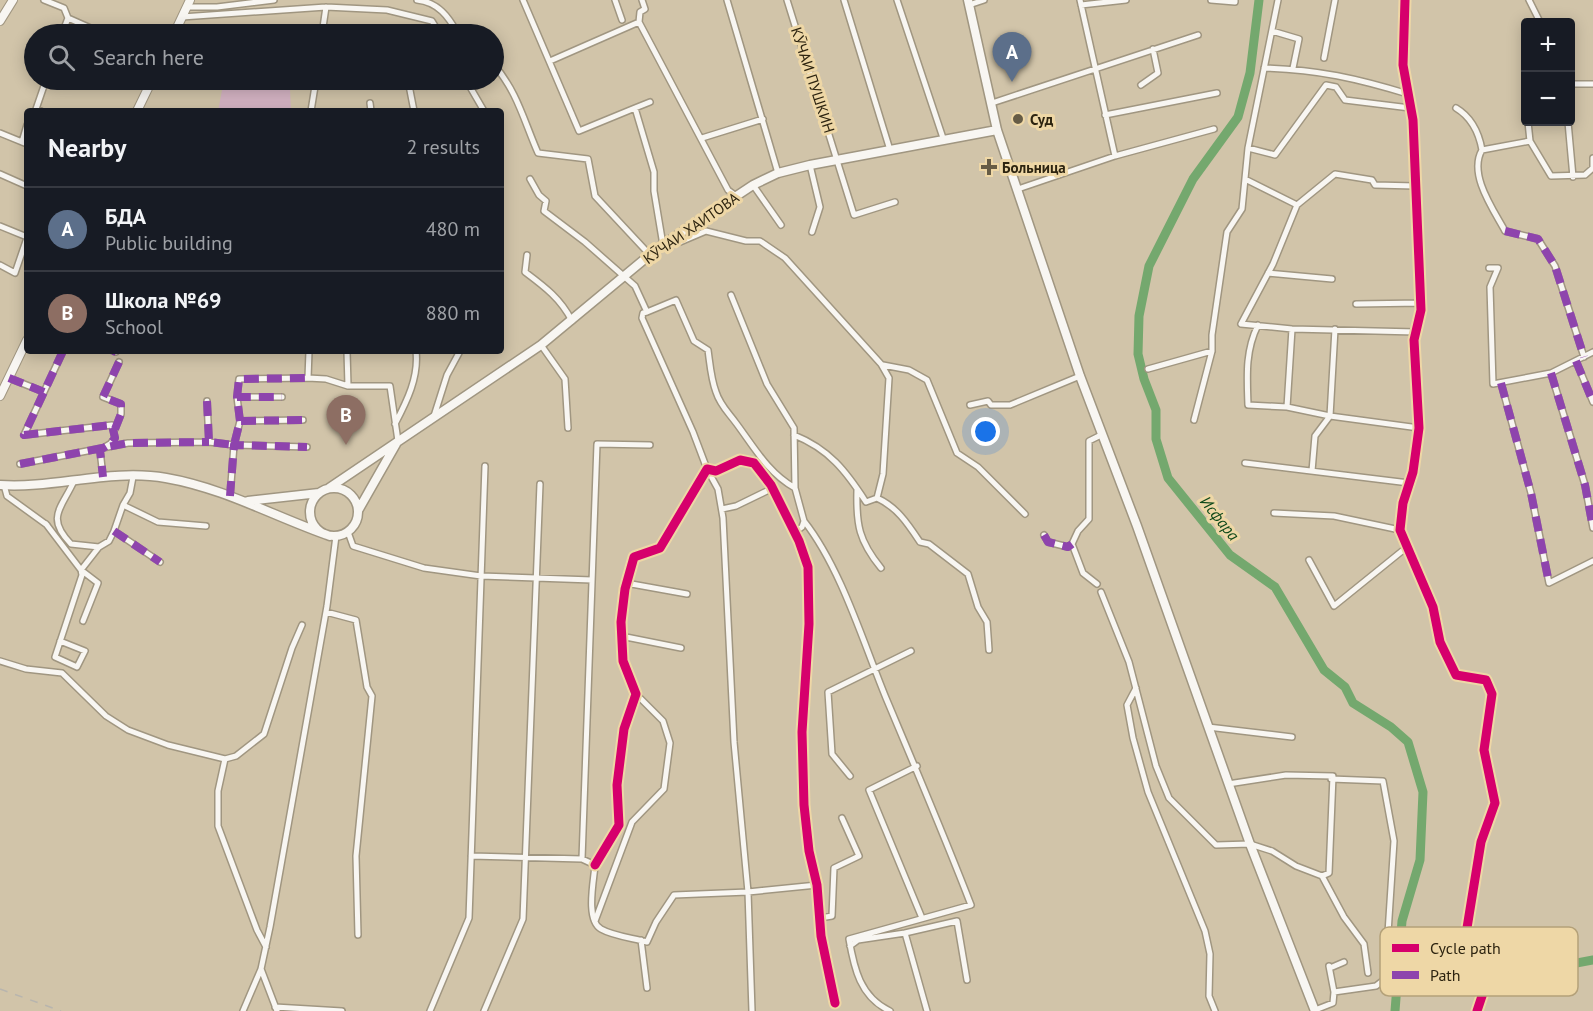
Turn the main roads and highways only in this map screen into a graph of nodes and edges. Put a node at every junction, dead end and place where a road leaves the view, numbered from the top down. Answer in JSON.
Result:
{"nodes":[{"id":1,"x":13,"y":0,"type":"edge"},
{"id":2,"x":189,"y":2,"type":"edge"},
{"id":3,"x":968,"y":3,"type":"edge"},
{"id":4,"x":0,"y":21,"type":"edge"},
{"id":5,"x":179,"y":24,"type":"edge"},
{"id":6,"x":147,"y":90,"type":"edge"},
{"id":7,"x":138,"y":108,"type":"edge"},
{"id":8,"x":997,"y":130,"type":"junction"},
{"id":9,"x":24,"y":346,"type":"edge"},
{"id":10,"x":0,"y":396,"type":"edge"},
{"id":11,"x":398,"y":441,"type":"junction"},
{"id":12,"x":1,"y":483,"type":"edge"},
{"id":13,"x":329,"y":488,"type":"junction"},
{"id":14,"x":319,"y":493,"type":"junction"},
{"id":15,"x":248,"y":501,"type":"junction"},
{"id":16,"x":359,"y":509,"type":"junction"},
{"id":17,"x":333,"y":536,"type":"junction"},
{"id":18,"x":1315,"y":1011,"type":"edge"}],
"edges":[{"from":1,"to":4,"type":"main road"},
{"from":2,"to":5,"type":"main road"},
{"from":3,"to":8,"type":"main road"},
{"from":6,"to":7,"type":"main road"},
{"from":8,"to":11,"type":"main road","name":"КӮЧАИ ХАИТОВА"},
{"from":8,"to":18,"type":"main road"},
{"from":9,"to":10,"type":"main road"},
{"from":11,"to":13,"type":"main road","name":"КӮЧАИ ХАИТОВА"},
{"from":11,"to":16,"type":"main road"},
{"from":12,"to":15,"type":"main road"},
{"from":13,"to":14,"type":"main road"},
{"from":13,"to":16,"type":"main road"},
{"from":14,"to":15,"type":"main road"},
{"from":14,"to":17,"type":"main road"},
{"from":15,"to":17,"type":"main road"},
{"from":16,"to":17,"type":"main road"}]}
